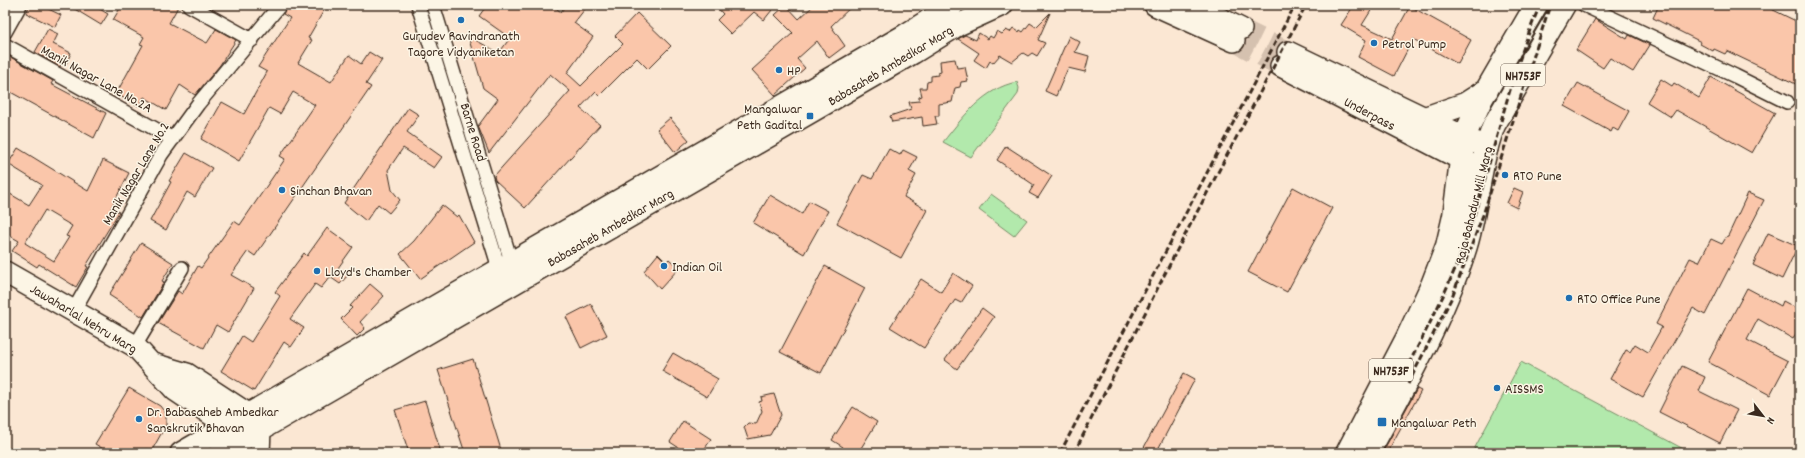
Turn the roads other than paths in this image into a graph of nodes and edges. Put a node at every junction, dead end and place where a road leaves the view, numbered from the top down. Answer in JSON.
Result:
{"nodes":[{"id":1,"x":20,"y":5,"type":"edge"},
{"id":2,"x":189,"y":5,"type":"edge"},
{"id":3,"x":280,"y":5,"type":"edge"},
{"id":4,"x":418,"y":5,"type":"edge"},
{"id":5,"x":432,"y":5,"type":"edge"},
{"id":6,"x":953,"y":5,"type":"edge"},
{"id":7,"x":1002,"y":5,"type":"edge"},
{"id":8,"x":1155,"y":5,"type":"edge"},
{"id":9,"x":1194,"y":5,"type":"edge"},
{"id":10,"x":1536,"y":5,"type":"edge"},
{"id":11,"x":1564,"y":5,"type":"edge"},
{"id":12,"x":1584,"y":5,"type":"edge"},
{"id":13,"x":5,"y":32,"type":"edge"},
{"id":14,"x":252,"y":40,"type":"junction"},
{"id":15,"x":5,"y":45,"type":"edge"},
{"id":16,"x":1487,"y":90,"type":"junction"},
{"id":17,"x":1787,"y":102,"type":"dead end"},
{"id":18,"x":1425,"y":118,"type":"junction"},
{"id":19,"x":1464,"y":137,"type":"junction"},
{"id":20,"x":173,"y":138,"type":"junction"},
{"id":21,"x":1487,"y":148,"type":"junction"},
{"id":22,"x":1460,"y":159,"type":"junction"},
{"id":23,"x":1482,"y":171,"type":"junction"},
{"id":24,"x":505,"y":265,"type":"junction"},
{"id":25,"x":182,"y":268,"type":"dead end"},
{"id":26,"x":5,"y":272,"type":"edge"},
{"id":27,"x":74,"y":310,"type":"junction"},
{"id":28,"x":135,"y":346,"type":"junction"},
{"id":29,"x":153,"y":364,"type":"junction"},
{"id":30,"x":254,"y":422,"type":"junction"},
{"id":31,"x":227,"y":426,"type":"junction"},
{"id":32,"x":242,"y":447,"type":"edge"},
{"id":33,"x":181,"y":453,"type":"edge"},
{"id":34,"x":220,"y":453,"type":"edge"},
{"id":35,"x":260,"y":453,"type":"edge"},
{"id":36,"x":1347,"y":453,"type":"edge"},
{"id":37,"x":1368,"y":453,"type":"edge"}],
"edges":[{"from":1,"to":13,"type":"street"},
{"from":2,"to":14,"type":"street"},
{"from":3,"to":14,"type":"street","name":"Manik Nagar Lane No.2"},
{"from":4,"to":24,"type":"street","name":"Barne Road"},
{"from":5,"to":24,"type":"street","name":"Barne Road"},
{"from":6,"to":24,"type":"main road","name":"Babasaheb Ambedkar Marg"},
{"from":7,"to":30,"type":"main road","name":"Babasaheb Ambedkar Marg"},
{"from":8,"to":9,"type":"main road"},
{"from":10,"to":16,"type":"highway","name":"Raja Bahadur Mill Marg","number":"NH753F"},
{"from":11,"to":21,"type":"highway","name":"Raja Bahadur Mill Marg","number":"NH753F"},
{"from":12,"to":17,"type":"street"},
{"from":14,"to":20,"type":"street","name":"Manik Nagar Lane No.2"},
{"from":15,"to":20,"type":"street","name":"Manik Nagar Lane No.2A"},
{"from":16,"to":18,"type":"highway"},
{"from":16,"to":19,"type":"highway","name":"Raja Bahadur Mill Marg","number":"NH753F"},
{"from":18,"to":19,"type":"main road","name":"Underpass"},
{"from":18,"to":22,"type":"main road","name":"Underpass"},
{"from":19,"to":21,"type":"main road","name":"Underpass"},
{"from":19,"to":22,"type":"highway","name":"Raja Bahadur Mill Marg","number":"NH753F"},
{"from":20,"to":27,"type":"street","name":"Manik Nagar Lane No.2"},
{"from":21,"to":23,"type":"highway","name":"Raja Bahadur Mill Marg","number":"NH753F"},
{"from":22,"to":23,"type":"main road","name":"Underpass"},
{"from":22,"to":36,"type":"highway","name":"Raja Bahadur Mill Marg","number":"NH753F"},
{"from":23,"to":37,"type":"highway","name":"Raja Bahadur Mill Marg","number":"NH753F"},
{"from":24,"to":30,"type":"main road","name":"Babasaheb Ambedkar Marg"},
{"from":25,"to":28,"type":"street"},
{"from":26,"to":27,"type":"main road","name":"Jawaharlal Nehru Marg"},
{"from":27,"to":28,"type":"main road","name":"Jawaharlal Nehru Marg"},
{"from":28,"to":29,"type":"main road","name":"Jawaharlal Nehru Marg"},
{"from":29,"to":30,"type":"main road","name":"Jawaharlal Nehru Marg"},
{"from":29,"to":31,"type":"main road"},
{"from":30,"to":31,"type":"main road","name":"Babasaheb Ambedkar Marg"},
{"from":30,"to":32,"type":"main road","name":"Babasaheb Ambedkar Marg"},
{"from":30,"to":35,"type":"main road"},
{"from":31,"to":32,"type":"main road"},
{"from":31,"to":33,"type":"main road","name":"Babasaheb Ambedkar Marg"},
{"from":32,"to":34,"type":"main road","name":"Babasaheb Ambedkar Marg"}]}
